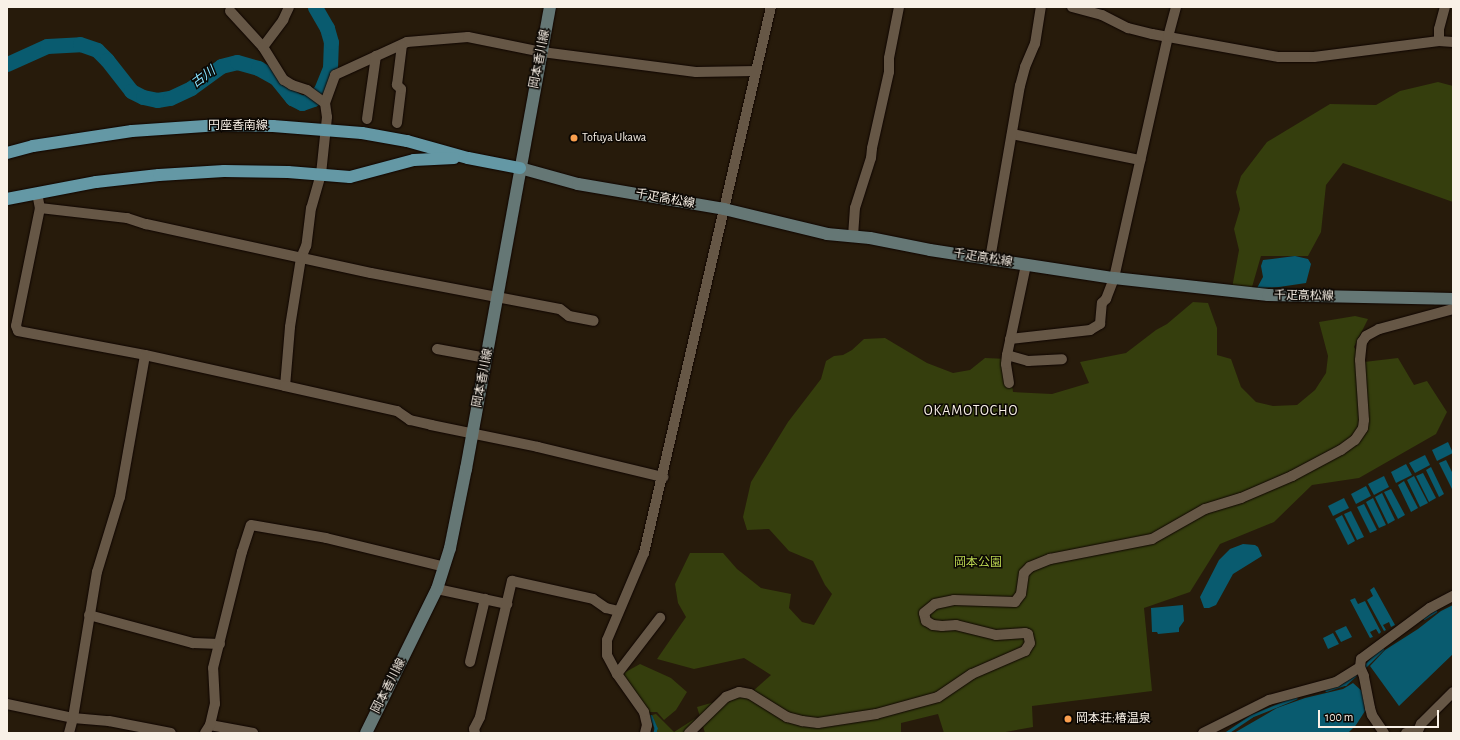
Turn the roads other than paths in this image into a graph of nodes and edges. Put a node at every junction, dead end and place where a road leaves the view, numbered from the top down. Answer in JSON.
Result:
{"nodes":[{"id":1,"x":289,"y":7,"type":"edge"},
{"id":2,"x":550,"y":7,"type":"edge"},
{"id":3,"x":771,"y":7,"type":"edge"},
{"id":4,"x":899,"y":7,"type":"edge"},
{"id":5,"x":1042,"y":7,"type":"edge"},
{"id":6,"x":1072,"y":7,"type":"edge"},
{"id":7,"x":1176,"y":7,"type":"edge"},
{"id":8,"x":1445,"y":7,"type":"edge"},
{"id":9,"x":230,"y":11,"type":"dead end"},
{"id":10,"x":1168,"y":37,"type":"junction"},
{"id":11,"x":1439,"y":41,"type":"junction"},
{"id":12,"x":1453,"y":42,"type":"edge"},
{"id":13,"x":402,"y":45,"type":"junction"},
{"id":14,"x":263,"y":47,"type":"junction"},
{"id":15,"x":542,"y":52,"type":"junction"},
{"id":16,"x":376,"y":56,"type":"junction"},
{"id":17,"x":756,"y":71,"type":"junction"},
{"id":18,"x":322,"y":101,"type":"junction"},
{"id":19,"x":367,"y":119,"type":"dead end"},
{"id":20,"x":397,"y":123,"type":"dead end"},
{"id":21,"x":326,"y":129,"type":"junction"},
{"id":22,"x":1012,"y":134,"type":"junction"},
{"id":23,"x":7,"y":153,"type":"edge"},
{"id":24,"x":468,"y":158,"type":"junction"},
{"id":25,"x":1140,"y":160,"type":"junction"},
{"id":26,"x":520,"y":168,"type":"junction"},
{"id":27,"x":321,"y":174,"type":"junction"},
{"id":28,"x":37,"y":193,"type":"junction"},
{"id":29,"x":7,"y":199,"type":"edge"},
{"id":30,"x":40,"y":208,"type":"junction"},
{"id":31,"x":724,"y":209,"type":"junction"},
{"id":32,"x":853,"y":236,"type":"junction"},
{"id":33,"x":301,"y":258,"type":"junction"},
{"id":34,"x":990,"y":259,"type":"junction"},
{"id":35,"x":1026,"y":265,"type":"junction"},
{"id":36,"x":1114,"y":278,"type":"junction"},
{"id":37,"x":498,"y":297,"type":"junction"},
{"id":38,"x":1453,"y":299,"type":"edge"},
{"id":39,"x":1453,"y":309,"type":"edge"},
{"id":40,"x":594,"y":321,"type":"dead end"},
{"id":41,"x":1010,"y":339,"type":"junction"},
{"id":42,"x":437,"y":349,"type":"dead end"},
{"id":43,"x":1007,"y":354,"type":"junction"},
{"id":44,"x":145,"y":355,"type":"junction"},
{"id":45,"x":486,"y":358,"type":"junction"},
{"id":46,"x":1062,"y":359,"type":"dead end"},
{"id":47,"x":1009,"y":383,"type":"dead end"},
{"id":48,"x":285,"y":386,"type":"junction"},
{"id":49,"x":472,"y":433,"type":"junction"},
{"id":50,"x":663,"y":477,"type":"junction"},
{"id":51,"x":444,"y":569,"type":"junction"},
{"id":52,"x":437,"y":589,"type":"junction"},
{"id":53,"x":1453,"y":596,"type":"edge"},
{"id":54,"x":485,"y":599,"type":"junction"},
{"id":55,"x":507,"y":604,"type":"junction"},
{"id":56,"x":618,"y":611,"type":"junction"},
{"id":57,"x":89,"y":615,"type":"junction"},
{"id":58,"x":660,"y":618,"type":"dead end"},
{"id":59,"x":220,"y":644,"type":"junction"},
{"id":60,"x":470,"y":662,"type":"dead end"},
{"id":61,"x":1360,"y":667,"type":"junction"},
{"id":62,"x":617,"y":674,"type":"junction"},
{"id":63,"x":1453,"y":692,"type":"edge"},
{"id":64,"x":7,"y":704,"type":"edge"},
{"id":65,"x":74,"y":718,"type":"junction"},
{"id":66,"x":207,"y":729,"type":"edge"},
{"id":67,"x":69,"y":733,"type":"edge"},
{"id":68,"x":171,"y":733,"type":"edge"},
{"id":69,"x":253,"y":733,"type":"edge"},
{"id":70,"x":366,"y":733,"type":"edge"},
{"id":71,"x":475,"y":733,"type":"edge"},
{"id":72,"x":645,"y":733,"type":"edge"},
{"id":73,"x":689,"y":733,"type":"edge"},
{"id":74,"x":1203,"y":733,"type":"edge"},
{"id":75,"x":1384,"y":733,"type":"edge"},
{"id":76,"x":1406,"y":733,"type":"edge"},
{"id":77,"x":1418,"y":733,"type":"edge"}],
"edges":[{"from":1,"to":14,"type":"street"},
{"from":2,"to":15,"type":"main road","name":"岡本香川線"},
{"from":3,"to":17,"type":"street"},
{"from":4,"to":32,"type":"street"},
{"from":5,"to":22,"type":"street"},
{"from":6,"to":10,"type":"street"},
{"from":7,"to":10,"type":"street"},
{"from":8,"to":11,"type":"street"},
{"from":9,"to":14,"type":"street"},
{"from":10,"to":11,"type":"street"},
{"from":10,"to":25,"type":"street"},
{"from":11,"to":12,"type":"street"},
{"from":13,"to":15,"type":"street"},
{"from":13,"to":16,"type":"street"},
{"from":13,"to":20,"type":"street"},
{"from":14,"to":18,"type":"street"},
{"from":15,"to":17,"type":"street"},
{"from":15,"to":26,"type":"main road","name":"岡本香川線"},
{"from":16,"to":18,"type":"street"},
{"from":16,"to":19,"type":"street"},
{"from":17,"to":31,"type":"street"},
{"from":18,"to":21,"type":"street"},
{"from":21,"to":23,"type":"main road","name":"円座香南線"},
{"from":21,"to":24,"type":"main road","name":"円座香南線"},
{"from":21,"to":27,"type":"street"},
{"from":22,"to":25,"type":"street"},
{"from":22,"to":34,"type":"street"},
{"from":24,"to":26,"type":"main road","name":"円座香南線"},
{"from":24,"to":27,"type":"main road","name":"円座香南線"},
{"from":25,"to":36,"type":"street"},
{"from":26,"to":31,"type":"main road","name":"千疋高松線"},
{"from":26,"to":37,"type":"main road","name":"岡本香川線"},
{"from":27,"to":28,"type":"main road","name":"円座香南線"},
{"from":27,"to":33,"type":"street"},
{"from":28,"to":29,"type":"main road","name":"円座香南線"},
{"from":28,"to":30,"type":"street"},
{"from":30,"to":33,"type":"street"},
{"from":30,"to":44,"type":"street"},
{"from":31,"to":32,"type":"main road","name":"千疋高松線"},
{"from":31,"to":50,"type":"street"},
{"from":32,"to":34,"type":"main road","name":"千疋高松線"},
{"from":33,"to":37,"type":"street"},
{"from":33,"to":48,"type":"street"},
{"from":34,"to":35,"type":"main road","name":"千疋高松線"},
{"from":35,"to":36,"type":"main road","name":"千疋高松線"},
{"from":35,"to":41,"type":"street"},
{"from":36,"to":38,"type":"main road","name":"千疋高松線"},
{"from":36,"to":41,"type":"street"},
{"from":37,"to":40,"type":"street"},
{"from":37,"to":45,"type":"main road","name":"岡本香川線"},
{"from":39,"to":73,"type":"street"},
{"from":41,"to":43,"type":"street"},
{"from":42,"to":45,"type":"street"},
{"from":43,"to":46,"type":"street"},
{"from":43,"to":47,"type":"street"},
{"from":44,"to":48,"type":"street"},
{"from":44,"to":57,"type":"street"},
{"from":45,"to":49,"type":"main road","name":"岡本香川線"},
{"from":48,"to":49,"type":"street"},
{"from":49,"to":50,"type":"street"},
{"from":49,"to":51,"type":"main road","name":"岡本香川線"},
{"from":50,"to":56,"type":"street"},
{"from":51,"to":52,"type":"main road","name":"岡本香川線"},
{"from":51,"to":59,"type":"street"},
{"from":52,"to":54,"type":"street"},
{"from":52,"to":70,"type":"main road","name":"岡本香川線"},
{"from":53,"to":61,"type":"street"},
{"from":54,"to":55,"type":"street"},
{"from":54,"to":60,"type":"street"},
{"from":55,"to":56,"type":"street"},
{"from":55,"to":71,"type":"street"},
{"from":56,"to":62,"type":"street"},
{"from":57,"to":59,"type":"street"},
{"from":57,"to":65,"type":"street"},
{"from":58,"to":62,"type":"street"},
{"from":59,"to":66,"type":"street"},
{"from":61,"to":74,"type":"street"},
{"from":61,"to":75,"type":"street"},
{"from":62,"to":72,"type":"street"},
{"from":63,"to":77,"type":"street"},
{"from":64,"to":65,"type":"street"},
{"from":65,"to":67,"type":"street"},
{"from":65,"to":68,"type":"street"},
{"from":66,"to":69,"type":"street"},
{"from":76,"to":77,"type":"street"}]}
